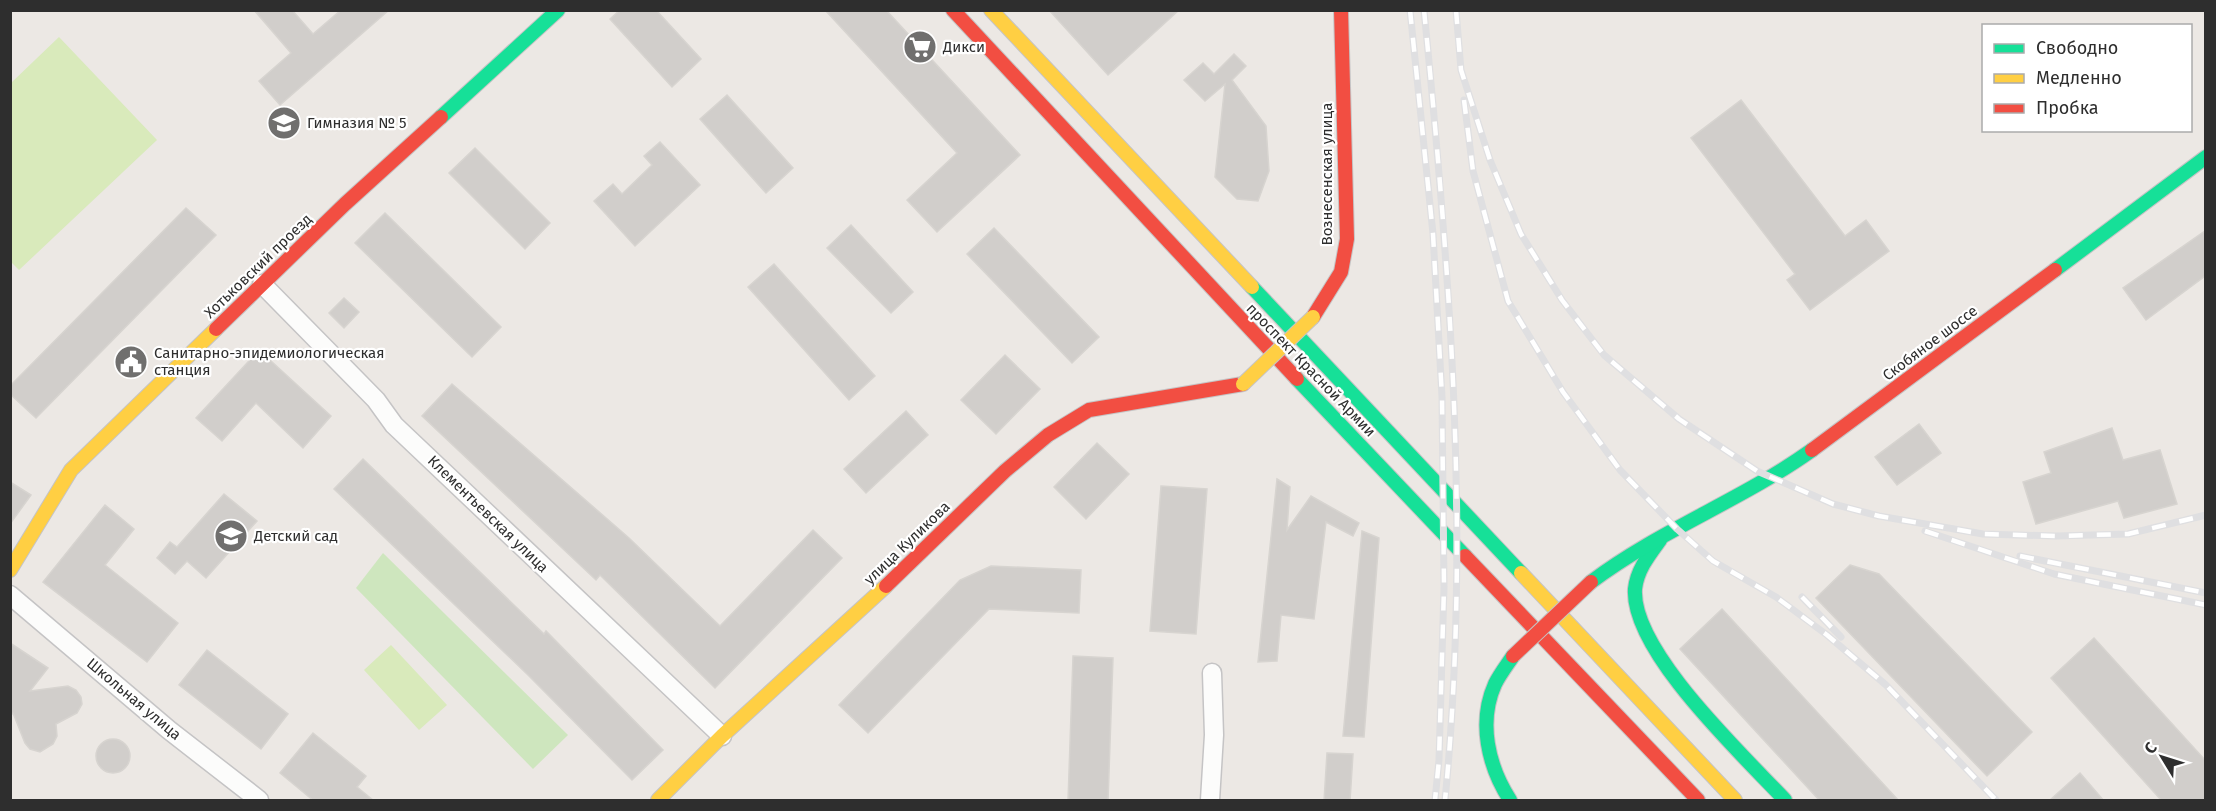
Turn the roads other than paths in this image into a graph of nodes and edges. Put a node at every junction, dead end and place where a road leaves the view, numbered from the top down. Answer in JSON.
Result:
{"nodes":[{"id":1,"x":558,"y":10,"type":"edge"},
{"id":2,"x":953,"y":10,"type":"edge"},
{"id":3,"x":991,"y":10,"type":"edge"},
{"id":4,"x":1341,"y":10,"type":"edge"},
{"id":5,"x":2205,"y":157,"type":"edge"},
{"id":6,"x":262,"y":284,"type":"junction"},
{"id":7,"x":1220,"y":387,"type":"joint"},
{"id":8,"x":1662,"y":537,"type":"junction"},
{"id":9,"x":10,"y":570,"type":"edge"},
{"id":10,"x":10,"y":595,"type":"edge"},
{"id":11,"x":1212,"y":673,"type":"dead end"},
{"id":12,"x":722,"y":736,"type":"junction"},
{"id":13,"x":259,"y":801,"type":"edge"},
{"id":14,"x":658,"y":801,"type":"edge"},
{"id":15,"x":1210,"y":801,"type":"edge"},
{"id":16,"x":1510,"y":801,"type":"edge"},
{"id":17,"x":1698,"y":801,"type":"edge"},
{"id":18,"x":1736,"y":801,"type":"edge"},
{"id":19,"x":1785,"y":801,"type":"edge"}],
"edges":[{"from":1,"to":6,"type":"main road","name":"Хотьковский проезд"},
{"from":2,"to":17,"type":"main road","name":"проспект Красной Армии"},
{"from":3,"to":18,"type":"main road","name":"проспект Красной Армии"},
{"from":4,"to":7,"type":"main road","name":"Вознесенская улица","bridge":true},
{"from":5,"to":8,"type":"main road","name":"Скобяное шоссе"},
{"from":6,"to":9,"type":"main road","name":"Хотьковский проезд"},
{"from":6,"to":12,"type":"street","name":"Клементьевская улица"},
{"from":7,"to":12,"type":"main road","name":"улица Куликова"},
{"from":8,"to":16,"type":"main road","name":"Скобяное шоссе","bridge":true},
{"from":8,"to":19,"type":"main road"},
{"from":10,"to":13,"type":"street","name":"Школьная улица"},
{"from":11,"to":15,"type":"street"},
{"from":12,"to":14,"type":"main road","name":"улица Куликова"}]}
